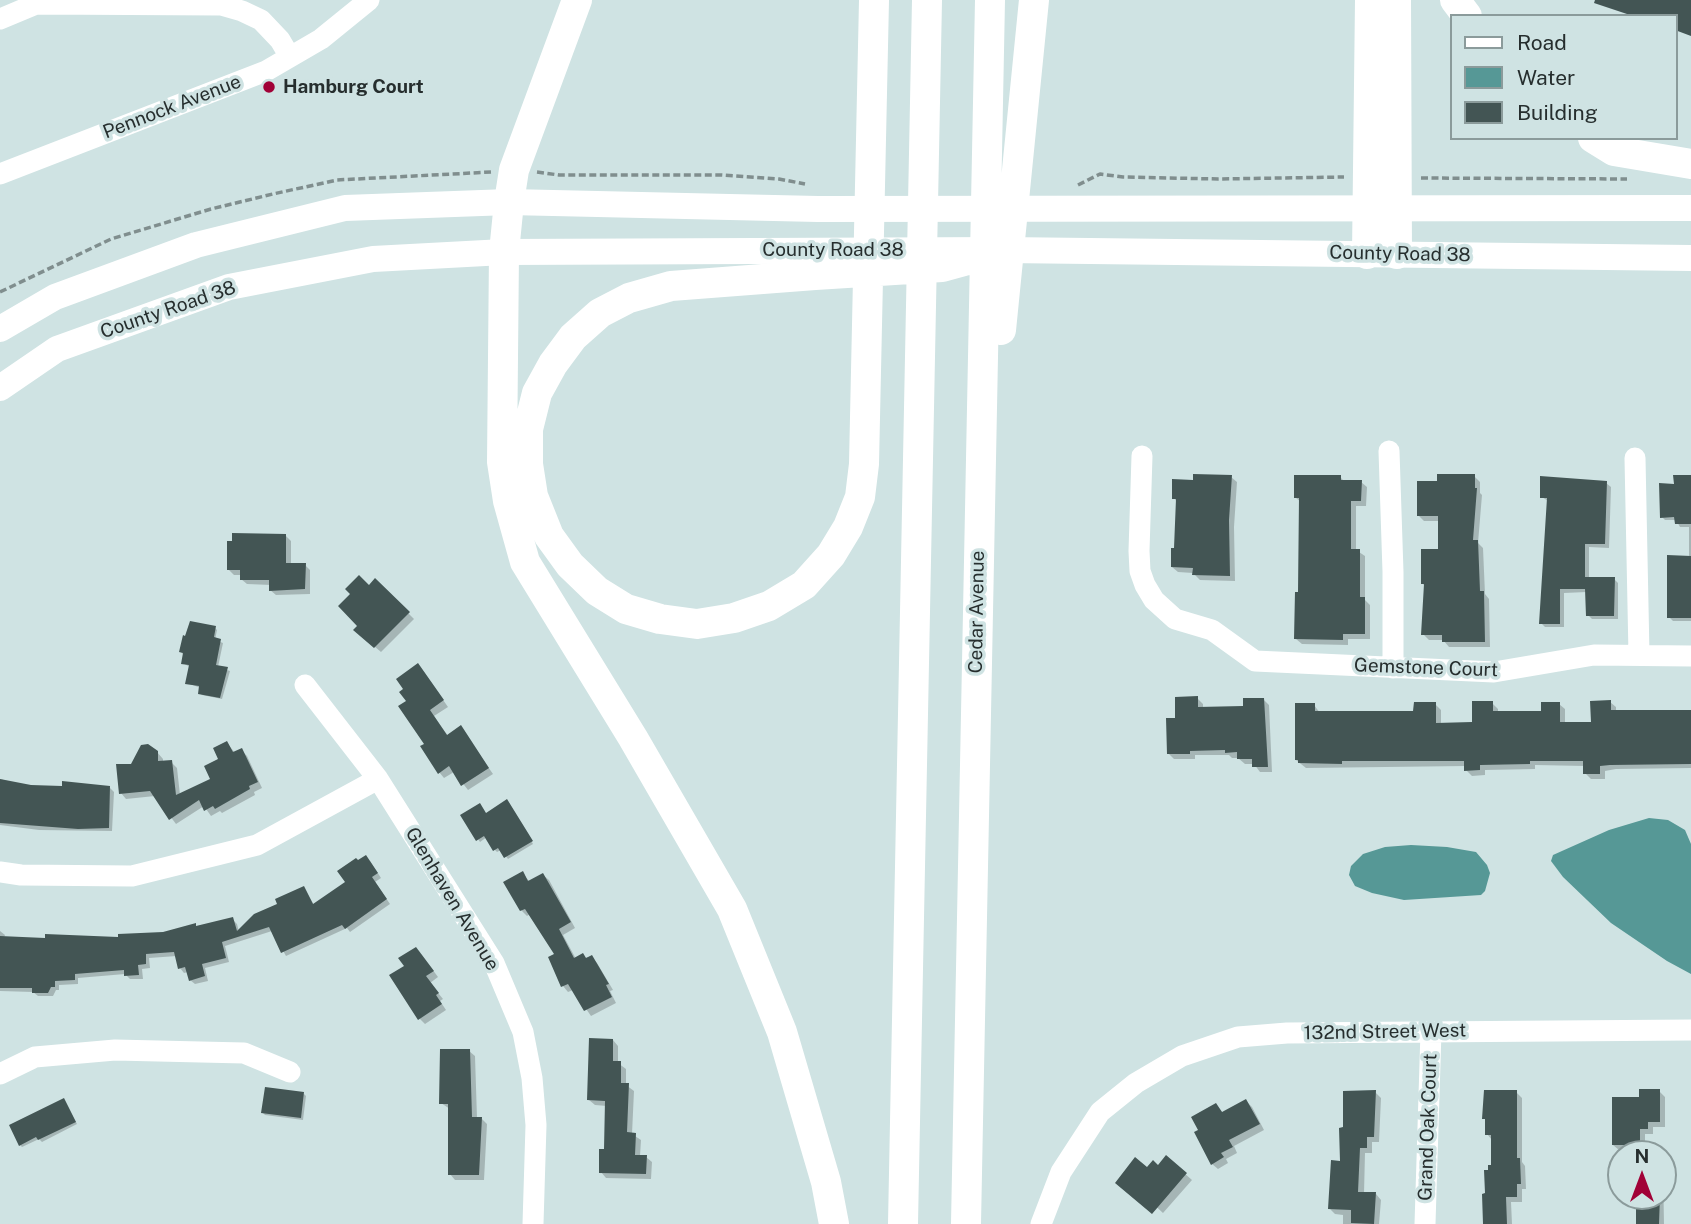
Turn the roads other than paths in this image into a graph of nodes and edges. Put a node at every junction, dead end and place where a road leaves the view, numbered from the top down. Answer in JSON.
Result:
{"nodes":[{"id":1,"x":369,"y":0,"type":"edge"},
{"id":2,"x":577,"y":0,"type":"edge"},
{"id":3,"x":874,"y":0,"type":"edge"},
{"id":4,"x":927,"y":0,"type":"edge"},
{"id":5,"x":990,"y":0,"type":"edge"},
{"id":6,"x":1034,"y":0,"type":"edge"},
{"id":7,"x":1370,"y":0,"type":"edge"},
{"id":8,"x":1396,"y":0,"type":"edge"},
{"id":9,"x":0,"y":19,"type":"edge"},
{"id":10,"x":290,"y":57,"type":"junction"},
{"id":11,"x":1596,"y":140,"type":"edge"},
{"id":12,"x":1691,"y":164,"type":"edge"},
{"id":13,"x":0,"y":174,"type":"edge"},
{"id":14,"x":509,"y":202,"type":"junction"},
{"id":15,"x":1382,"y":208,"type":"junction"},
{"id":16,"x":1691,"y":208,"type":"edge"},
{"id":17,"x":1004,"y":250,"type":"joint"},
{"id":18,"x":504,"y":252,"type":"junction"},
{"id":19,"x":1382,"y":254,"type":"junction"},
{"id":20,"x":1691,"y":257,"type":"edge"},
{"id":21,"x":815,"y":263,"type":"junction"},
{"id":22,"x":0,"y":329,"type":"edge"},
{"id":23,"x":0,"y":388,"type":"edge"},
{"id":24,"x":1389,"y":452,"type":"dead end"},
{"id":25,"x":1142,"y":456,"type":"dead end"},
{"id":26,"x":1634,"y":458,"type":"dead end"},
{"id":27,"x":979,"y":546,"type":"junction"},
{"id":28,"x":1639,"y":655,"type":"junction"},
{"id":29,"x":1691,"y":656,"type":"edge"},
{"id":30,"x":1393,"y":668,"type":"junction"},
{"id":31,"x":305,"y":685,"type":"dead end"},
{"id":32,"x":379,"y":779,"type":"junction"},
{"id":33,"x":0,"y":872,"type":"edge"},
{"id":34,"x":1691,"y":1030,"type":"edge"},
{"id":35,"x":1431,"y":1031,"type":"junction"},
{"id":36,"x":290,"y":1072,"type":"dead end"},
{"id":37,"x":0,"y":1074,"type":"edge"},
{"id":38,"x":533,"y":1224,"type":"edge"},
{"id":39,"x":834,"y":1224,"type":"edge"},
{"id":40,"x":903,"y":1224,"type":"edge"},
{"id":41,"x":966,"y":1224,"type":"edge"},
{"id":42,"x":1041,"y":1224,"type":"edge"},
{"id":43,"x":1425,"y":1224,"type":"edge"}],
"edges":[{"from":1,"to":10,"type":"street","name":"Pennock Avenue"},
{"from":2,"to":14,"type":"highway"},
{"from":3,"to":21,"type":"highway"},
{"from":4,"to":40,"type":"highway"},
{"from":5,"to":27,"type":"highway","name":"Cedar Avenue"},
{"from":6,"to":27,"type":"highway"},
{"from":7,"to":15,"type":"highway"},
{"from":8,"to":15,"type":"highway"},
{"from":9,"to":10,"type":"street"},
{"from":10,"to":13,"type":"street","name":"Pennock Avenue"},
{"from":11,"to":12,"type":"highway"},
{"from":14,"to":15,"type":"main road"},
{"from":14,"to":18,"type":"highway"},
{"from":14,"to":22,"type":"main road"},
{"from":15,"to":16,"type":"main road"},
{"from":15,"to":19,"type":"highway"},
{"from":17,"to":19,"type":"main road","name":"County Road 38"},
{"from":17,"to":21,"type":"highway"},
{"from":18,"to":21,"type":"main road","name":"County Road 38"},
{"from":18,"to":23,"type":"main road","name":"County Road 38"},
{"from":18,"to":39,"type":"highway"},
{"from":19,"to":20,"type":"main road","name":"County Road 38"},
{"from":24,"to":30,"type":"street"},
{"from":25,"to":30,"type":"street","name":"Gemstone Court"},
{"from":26,"to":28,"type":"street"},
{"from":27,"to":41,"type":"highway","name":"Cedar Avenue"},
{"from":28,"to":29,"type":"street","name":"Gemstone Court"},
{"from":28,"to":30,"type":"street","name":"Gemstone Court"},
{"from":31,"to":32,"type":"street","name":"Glenhaven Avenue"},
{"from":32,"to":33,"type":"street"},
{"from":32,"to":38,"type":"street","name":"Glenhaven Avenue"},
{"from":34,"to":35,"type":"street","name":"132nd Street West"},
{"from":35,"to":42,"type":"street","name":"132nd Street West"},
{"from":35,"to":43,"type":"street","name":"Grand Oak Court"},
{"from":36,"to":37,"type":"street"}]}
